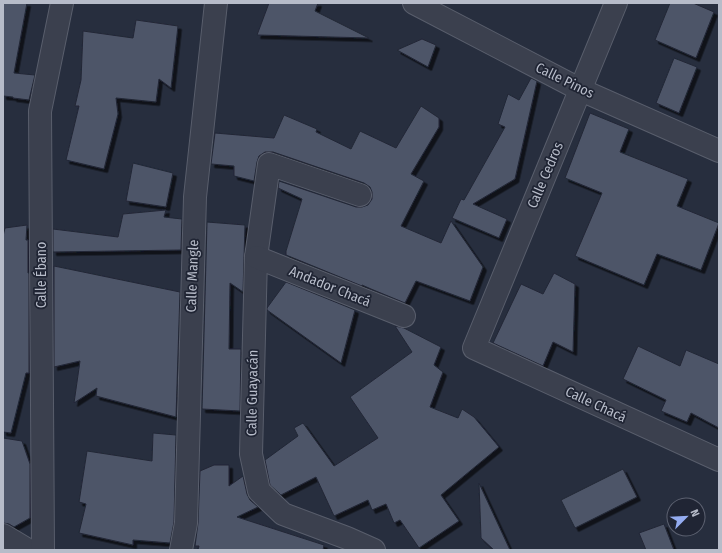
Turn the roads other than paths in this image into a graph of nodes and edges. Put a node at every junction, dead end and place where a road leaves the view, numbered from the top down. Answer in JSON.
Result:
{"nodes":[{"id":1,"x":62,"y":3,"type":"edge"},
{"id":2,"x":216,"y":3,"type":"edge"},
{"id":3,"x":414,"y":3,"type":"edge"},
{"id":4,"x":616,"y":3,"type":"edge"},
{"id":5,"x":581,"y":90,"type":"junction"},
{"id":6,"x":719,"y":151,"type":"edge"},
{"id":7,"x":360,"y":195,"type":"dead end"},
{"id":8,"x":256,"y":257,"type":"junction"},
{"id":9,"x":404,"y":316,"type":"dead end"},
{"id":10,"x":474,"y":348,"type":"joint"},
{"id":11,"x":719,"y":460,"type":"edge"},
{"id":12,"x":3,"y":535,"type":"edge"},
{"id":13,"x":28,"y":550,"type":"edge"},
{"id":14,"x":43,"y":550,"type":"edge"},
{"id":15,"x":181,"y":550,"type":"edge"},
{"id":16,"x":374,"y":550,"type":"edge"}],
"edges":[{"from":1,"to":14,"type":"street","name":"Calle Ébano"},
{"from":2,"to":15,"type":"street","name":"Calle Mangle"},
{"from":3,"to":5,"type":"street","name":"Calle Pinos"},
{"from":4,"to":5,"type":"street","name":"Calle Cedros"},
{"from":5,"to":6,"type":"street","name":"Calle Pinos"},
{"from":5,"to":10,"type":"street","name":"Calle Cedros"},
{"from":7,"to":8,"type":"street","name":"Calle Guayacán"},
{"from":8,"to":9,"type":"street","name":"Andador Chacá"},
{"from":8,"to":16,"type":"street","name":"Calle Guayacán"},
{"from":10,"to":11,"type":"street","name":"Calle Chacá"},
{"from":12,"to":13,"type":"street"}]}
